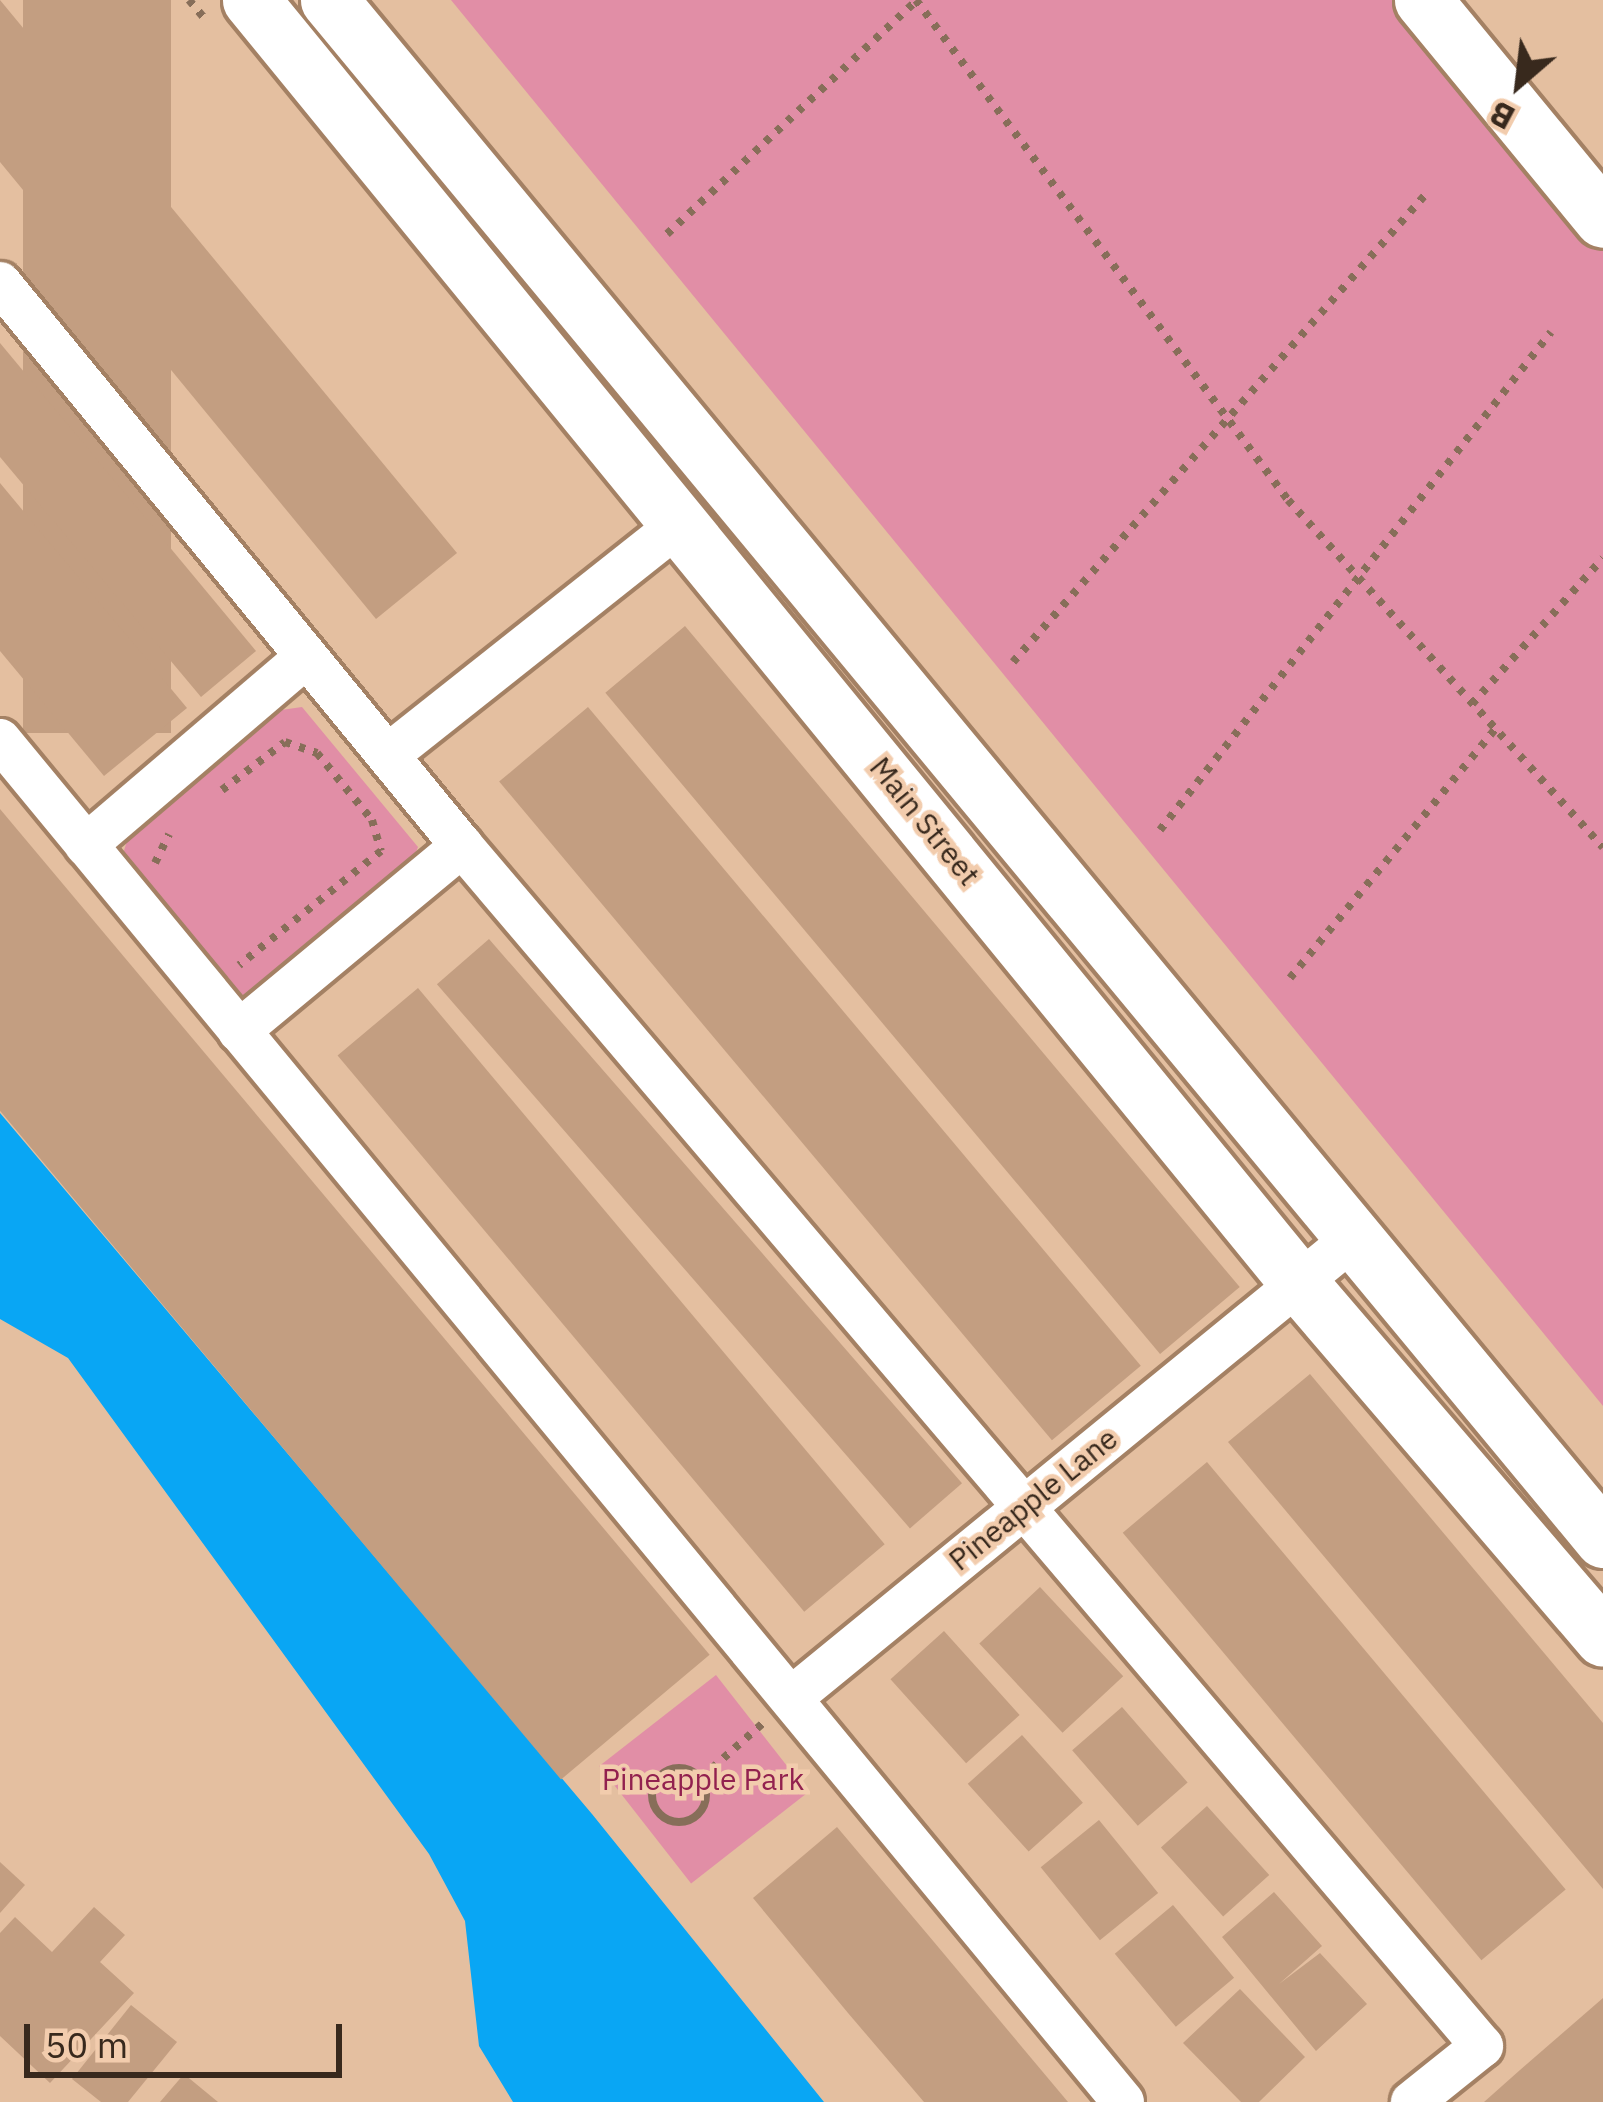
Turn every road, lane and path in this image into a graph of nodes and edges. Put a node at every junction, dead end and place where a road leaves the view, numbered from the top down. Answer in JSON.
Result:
{"nodes":[{"id":1,"x":251,"y":0,"type":"edge"},
{"id":2,"x":329,"y":0,"type":"edge"},
{"id":3,"x":916,"y":0,"type":"edge"},
{"id":4,"x":1423,"y":0,"type":"edge"},
{"id":5,"x":1425,"y":195,"type":"dead end"},
{"id":6,"x":1603,"y":219,"type":"edge"},
{"id":7,"x":667,"y":234,"type":"dead end"},
{"id":8,"x":0,"y":283,"type":"edge"},
{"id":9,"x":1551,"y":332,"type":"dead end"},
{"id":10,"x":1228,"y":419,"type":"junction"},
{"id":11,"x":682,"y":521,"type":"junction"},
{"id":12,"x":1603,"y":558,"type":"edge"},
{"id":13,"x":1358,"y":578,"type":"junction"},
{"id":14,"x":305,"y":658,"type":"junction"},
{"id":15,"x":1012,"y":662,"type":"dead end"},
{"id":16,"x":1472,"y":704,"type":"junction"},
{"id":17,"x":1495,"y":729,"type":"junction"},
{"id":18,"x":0,"y":740,"type":"edge"},
{"id":19,"x":388,"y":755,"type":"junction"},
{"id":20,"x":215,"y":796,"type":"dead end"},
{"id":21,"x":181,"y":824,"type":"dead end"},
{"id":22,"x":1160,"y":830,"type":"dead end"},
{"id":23,"x":86,"y":845,"type":"junction"},
{"id":24,"x":462,"y":846,"type":"junction"},
{"id":25,"x":1603,"y":848,"type":"edge"},
{"id":26,"x":167,"y":884,"type":"dead end"},
{"id":27,"x":224,"y":959,"type":"dead end"},
{"id":28,"x":1290,"y":978,"type":"dead end"},
{"id":29,"x":239,"y":1030,"type":"junction"},
{"id":30,"x":1355,"y":1237,"type":"junction"},
{"id":31,"x":1287,"y":1292,"type":"junction"},
{"id":32,"x":1026,"y":1503,"type":"junction"},
{"id":33,"x":1603,"y":1539,"type":"edge"},
{"id":34,"x":1603,"y":1638,"type":"edge"},
{"id":35,"x":791,"y":1698,"type":"junction"},
{"id":36,"x":701,"y":1778,"type":"junction"},
{"id":37,"x":1123,"y":2102,"type":"edge"},
{"id":38,"x":1412,"y":2102,"type":"edge"}],
"edges":[{"from":1,"to":11,"type":"street","name":"Main Street"},
{"from":2,"to":30,"type":"street","name":"Main Street"},
{"from":3,"to":7,"type":"path"},
{"from":3,"to":10,"type":"path"},
{"from":4,"to":6,"type":"street"},
{"from":5,"to":10,"type":"path"},
{"from":8,"to":14,"type":"street"},
{"from":9,"to":13,"type":"path"},
{"from":10,"to":13,"type":"path"},
{"from":10,"to":15,"type":"path"},
{"from":11,"to":19,"type":"street"},
{"from":11,"to":31,"type":"street","name":"Main Street"},
{"from":12,"to":16,"type":"path"},
{"from":13,"to":16,"type":"path"},
{"from":13,"to":22,"type":"path"},
{"from":14,"to":19,"type":"street"},
{"from":14,"to":23,"type":"street"},
{"from":16,"to":17,"type":"path"},
{"from":17,"to":25,"type":"path"},
{"from":17,"to":28,"type":"path"},
{"from":18,"to":23,"type":"street"},
{"from":19,"to":24,"type":"street"},
{"from":20,"to":27,"type":"path"},
{"from":21,"to":26,"type":"path"},
{"from":23,"to":29,"type":"street"},
{"from":24,"to":29,"type":"street"},
{"from":24,"to":32,"type":"street"},
{"from":29,"to":35,"type":"street"},
{"from":30,"to":31,"type":"street","name":"Pineapple Lane"},
{"from":30,"to":33,"type":"street","name":"Main Street"},
{"from":31,"to":32,"type":"street","name":"Pineapple Lane"},
{"from":31,"to":34,"type":"street","name":"Main Street"},
{"from":32,"to":35,"type":"street","name":"Pineapple Lane"},
{"from":32,"to":38,"type":"street"},
{"from":35,"to":36,"type":"path"},
{"from":35,"to":37,"type":"street"},
{"from":36,"to":36,"type":"path"}]}
